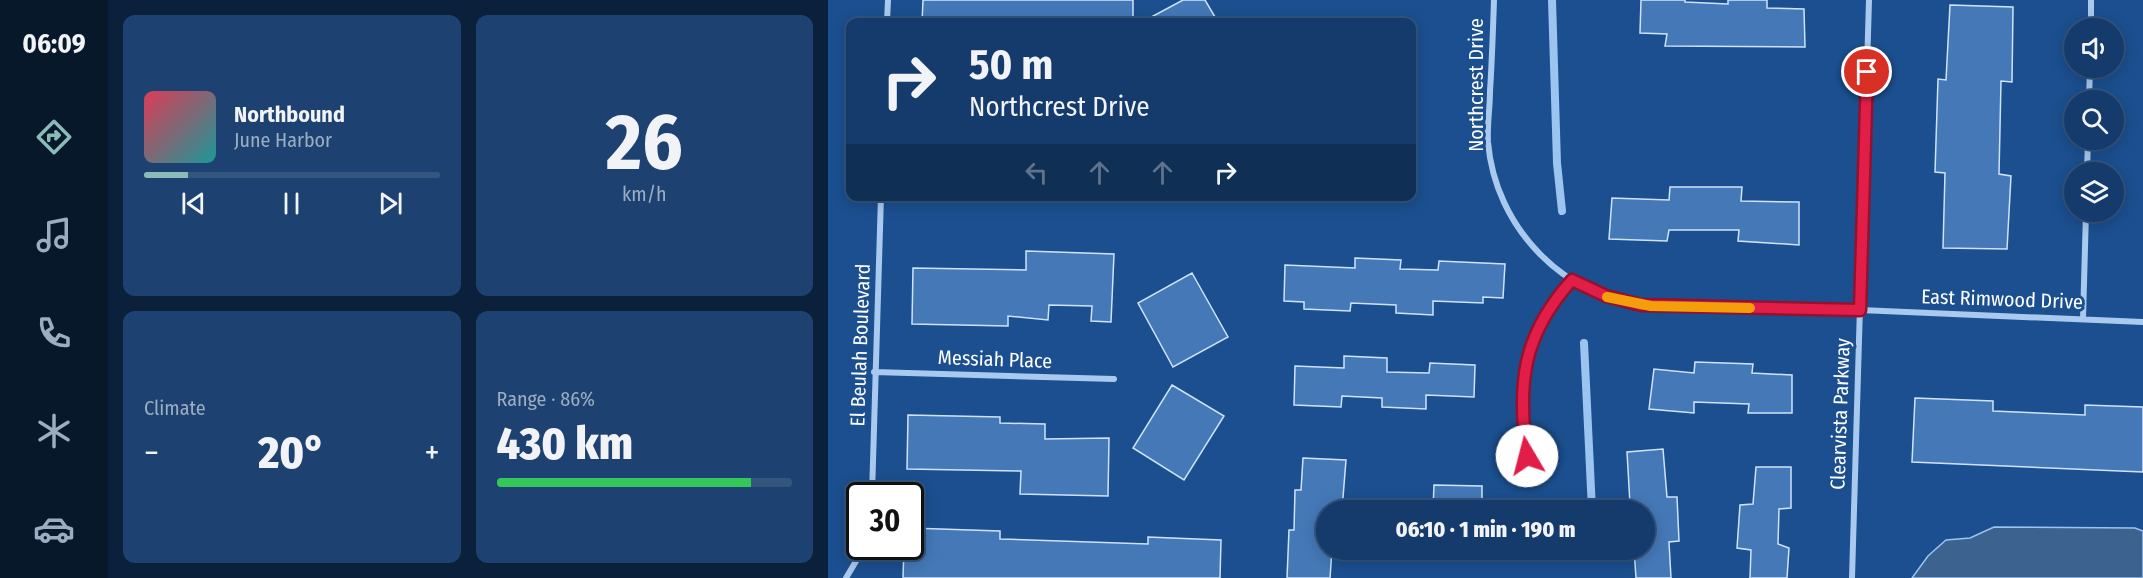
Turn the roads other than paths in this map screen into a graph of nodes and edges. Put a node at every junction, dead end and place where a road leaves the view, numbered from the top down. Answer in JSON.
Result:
{"nodes":[{"id":1,"x":888,"y":0,"type":"edge"},
{"id":2,"x":1494,"y":0,"type":"edge"},
{"id":3,"x":1869,"y":0,"type":"edge"},
{"id":4,"x":2091,"y":0,"type":"edge"},
{"id":5,"x":887,"y":18,"type":"edge"},
{"id":6,"x":2091,"y":18,"type":"edge"},
{"id":7,"x":881,"y":201,"type":"edge"},
{"id":8,"x":2086,"y":222,"type":"edge"},
{"id":9,"x":1572,"y":280,"type":"junction"},
{"id":10,"x":1860,"y":310,"type":"junction"},
{"id":11,"x":2083,"y":319,"type":"junction"},
{"id":12,"x":2143,"y":322,"type":"edge"},
{"id":13,"x":874,"y":372,"type":"junction"},
{"id":14,"x":1114,"y":379,"type":"dead end"},
{"id":15,"x":1529,"y":473,"type":"dead end"},
{"id":16,"x":872,"y":482,"type":"edge"},
{"id":17,"x":857,"y":560,"type":"edge"},
{"id":18,"x":846,"y":578,"type":"edge"},
{"id":19,"x":1852,"y":578,"type":"edge"}],
"edges":[{"from":1,"to":5,"type":"street"},
{"from":2,"to":9,"type":"street","name":"Northcrest Drive"},
{"from":3,"to":10,"type":"street","name":"Clearvista Parkway"},
{"from":4,"to":6,"type":"street"},
{"from":7,"to":13,"type":"street","name":"El Beulah Boulevard"},
{"from":8,"to":11,"type":"street"},
{"from":9,"to":10,"type":"street","name":"Northcrest Drive"},
{"from":9,"to":15,"type":"street"},
{"from":10,"to":11,"type":"street","name":"East Rimwood Drive"},
{"from":10,"to":19,"type":"street","name":"Clearvista Parkway"},
{"from":11,"to":12,"type":"street","name":"East Rimwood Drive"},
{"from":13,"to":14,"type":"street","name":"Messiah Place"},
{"from":13,"to":16,"type":"street","name":"El Beulah Boulevard"},
{"from":17,"to":18,"type":"street"}]}
